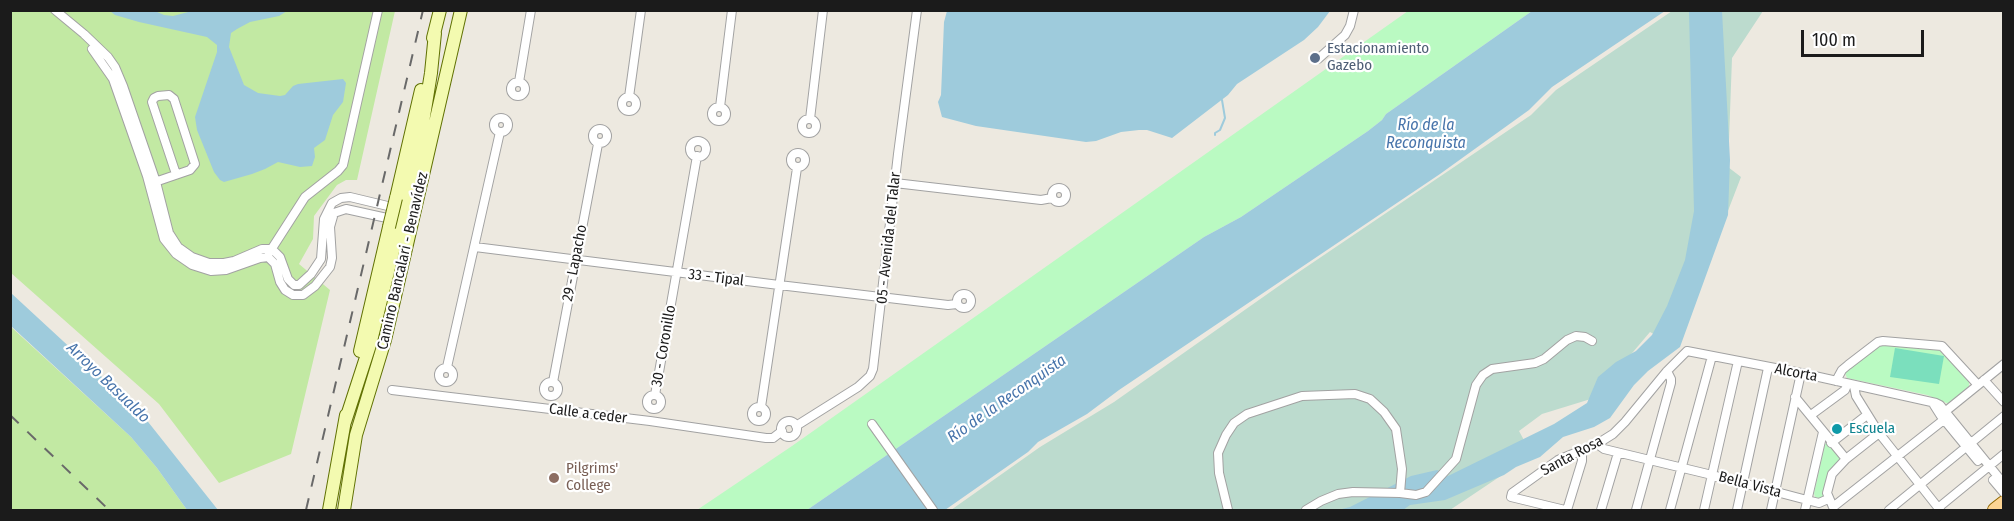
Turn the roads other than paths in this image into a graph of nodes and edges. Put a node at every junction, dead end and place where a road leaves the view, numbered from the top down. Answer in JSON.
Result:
{"nodes":[{"id":1,"x":55,"y":10,"type":"edge"},
{"id":2,"x":378,"y":10,"type":"edge"},
{"id":3,"x":440,"y":10,"type":"edge"},
{"id":4,"x":459,"y":10,"type":"edge"},
{"id":5,"x":531,"y":10,"type":"edge"},
{"id":6,"x":641,"y":10,"type":"edge"},
{"id":7,"x":732,"y":10,"type":"edge"},
{"id":8,"x":823,"y":10,"type":"edge"},
{"id":9,"x":917,"y":10,"type":"edge"},
{"id":10,"x":1354,"y":10,"type":"edge"},
{"id":11,"x":435,"y":33,"type":"junction"},
{"id":12,"x":1318,"y":58,"type":"dead end"},
{"id":13,"x":519,"y":82,"type":"dead end"},
{"id":14,"x":630,"y":97,"type":"dead end"},
{"id":15,"x":720,"y":107,"type":"dead end"},
{"id":16,"x":810,"y":119,"type":"dead end"},
{"id":17,"x":500,"y":132,"type":"dead end"},
{"id":18,"x":420,"y":141,"type":"junction"},
{"id":19,"x":598,"y":144,"type":"dead end"},
{"id":20,"x":697,"y":156,"type":"dead end"},
{"id":21,"x":797,"y":168,"type":"dead end"},
{"id":22,"x":176,"y":174,"type":"junction"},
{"id":23,"x":153,"y":183,"type":"junction"},
{"id":24,"x":895,"y":183,"type":"junction"},
{"id":25,"x":1052,"y":198,"type":"dead end"},
{"id":26,"x":397,"y":219,"type":"junction"},
{"id":27,"x":475,"y":247,"type":"junction"},
{"id":28,"x":272,"y":249,"type":"junction"},
{"id":29,"x":268,"y":257,"type":"junction"},
{"id":30,"x":576,"y":260,"type":"junction"},
{"id":31,"x":316,"y":268,"type":"junction"},
{"id":32,"x":388,"y":273,"type":"junction"},
{"id":33,"x":676,"y":273,"type":"junction"},
{"id":34,"x":324,"y":276,"type":"junction"},
{"id":35,"x":779,"y":285,"type":"junction"},
{"id":36,"x":882,"y":296,"type":"junction"},
{"id":37,"x":957,"y":304,"type":"dead end"},
{"id":38,"x":1592,"y":341,"type":"dead end"},
{"id":39,"x":1712,"y":356,"type":"junction"},
{"id":40,"x":1738,"y":361,"type":"junction"},
{"id":41,"x":2004,"y":364,"type":"edge"},
{"id":42,"x":447,"y":367,"type":"dead end"},
{"id":43,"x":1768,"y":368,"type":"junction"},
{"id":44,"x":1667,"y":370,"type":"junction"},
{"id":45,"x":1801,"y":373,"type":"junction"},
{"id":46,"x":1836,"y":381,"type":"junction"},
{"id":47,"x":553,"y":382,"type":"dead end"},
{"id":48,"x":1981,"y":382,"type":"junction"},
{"id":49,"x":1850,"y":386,"type":"junction"},
{"id":50,"x":392,"y":390,"type":"dead end"},
{"id":51,"x":655,"y":395,"type":"dead end"},
{"id":52,"x":1795,"y":397,"type":"junction"},
{"id":53,"x":2004,"y":402,"type":"edge"},
{"id":54,"x":760,"y":407,"type":"dead end"},
{"id":55,"x":1811,"y":415,"type":"junction"},
{"id":56,"x":1867,"y":415,"type":"junction"},
{"id":57,"x":1944,"y":416,"type":"junction"},
{"id":58,"x":2004,"y":416,"type":"edge"},
{"id":59,"x":345,"y":422,"type":"junction"},
{"id":60,"x":872,"y":424,"type":"dead end"},
{"id":61,"x":782,"y":431,"type":"joint"},
{"id":62,"x":1824,"y":432,"type":"junction"},
{"id":63,"x":1879,"y":433,"type":"junction"},
{"id":64,"x":356,"y":435,"type":"junction"},
{"id":65,"x":1831,"y":443,"type":"junction"},
{"id":66,"x":1597,"y":444,"type":"junction"},
{"id":67,"x":1969,"y":445,"type":"junction"},
{"id":68,"x":1582,"y":451,"type":"junction"},
{"id":69,"x":1618,"y":453,"type":"junction"},
{"id":70,"x":2004,"y":454,"type":"edge"},
{"id":71,"x":1896,"y":457,"type":"junction"},
{"id":72,"x":1846,"y":459,"type":"junction"},
{"id":73,"x":1649,"y":460,"type":"junction"},
{"id":74,"x":1681,"y":467,"type":"junction"},
{"id":75,"x":1987,"y":467,"type":"junction"},
{"id":76,"x":1712,"y":475,"type":"junction"},
{"id":77,"x":1743,"y":484,"type":"junction"},
{"id":78,"x":2004,"y":484,"type":"edge"},
{"id":79,"x":1920,"y":485,"type":"junction"},
{"id":80,"x":1775,"y":492,"type":"junction"},
{"id":81,"x":1400,"y":493,"type":"junction"},
{"id":82,"x":2004,"y":493,"type":"edge"},
{"id":83,"x":1807,"y":500,"type":"junction"},
{"id":84,"x":2004,"y":503,"type":"edge"},
{"id":85,"x":1832,"y":505,"type":"edge"},
{"id":86,"x":1939,"y":509,"type":"edge"},
{"id":87,"x":329,"y":510,"type":"edge"},
{"id":88,"x":344,"y":510,"type":"edge"},
{"id":89,"x":933,"y":510,"type":"edge"},
{"id":90,"x":1228,"y":510,"type":"edge"},
{"id":91,"x":1306,"y":510,"type":"edge"},
{"id":92,"x":1566,"y":510,"type":"edge"},
{"id":93,"x":1601,"y":510,"type":"edge"},
{"id":94,"x":1636,"y":510,"type":"edge"},
{"id":95,"x":1670,"y":510,"type":"edge"},
{"id":96,"x":1704,"y":510,"type":"edge"},
{"id":97,"x":1737,"y":510,"type":"edge"},
{"id":98,"x":1771,"y":510,"type":"edge"},
{"id":99,"x":1805,"y":510,"type":"edge"},
{"id":100,"x":1889,"y":510,"type":"edge"},
{"id":101,"x":1995,"y":510,"type":"edge"}],
"edges":[{"from":1,"to":23,"type":"street"},
{"from":2,"to":28,"type":"street"},
{"from":3,"to":11,"type":"main road","name":"Camino Bancalari - Benavídez"},
{"from":4,"to":18,"type":"main road"},
{"from":4,"to":64,"type":"main road","name":"Camino Bancalari - Benavídez"},
{"from":5,"to":13,"type":"street"},
{"from":6,"to":14,"type":"street"},
{"from":7,"to":15,"type":"street"},
{"from":8,"to":16,"type":"street"},
{"from":9,"to":24,"type":"street","name":"05 - Avenida del Talar"},
{"from":10,"to":12,"type":"street"},
{"from":11,"to":18,"type":"main road"},
{"from":11,"to":26,"type":"main road","name":"Camino Bancalari - Benavídez","bridge":true},
{"from":17,"to":27,"type":"street"},
{"from":18,"to":26,"type":"main road"},
{"from":19,"to":30,"type":"street","name":"29 - Lapacho"},
{"from":20,"to":33,"type":"street","name":"30 - Coronillo"},
{"from":21,"to":35,"type":"street"},
{"from":22,"to":22,"type":"street"},
{"from":22,"to":23,"type":"street"},
{"from":23,"to":28,"type":"street"},
{"from":23,"to":29,"type":"street"},
{"from":24,"to":25,"type":"street"},
{"from":24,"to":36,"type":"street","name":"05 - Avenida del Talar"},
{"from":26,"to":31,"type":"street"},
{"from":26,"to":32,"type":"main road"},
{"from":26,"to":34,"type":"street"},
{"from":26,"to":59,"type":"main road","name":"Camino Bancalari - Benavídez"},
{"from":27,"to":30,"type":"street","name":"33 - Tipal"},
{"from":27,"to":42,"type":"street"},
{"from":28,"to":29,"type":"street"},
{"from":28,"to":31,"type":"street"},
{"from":29,"to":34,"type":"street"},
{"from":30,"to":33,"type":"street","name":"33 - Tipal"},
{"from":30,"to":47,"type":"street","name":"29 - Lapacho"},
{"from":31,"to":34,"type":"street"},
{"from":32,"to":59,"type":"main road"},
{"from":32,"to":64,"type":"main road"},
{"from":33,"to":35,"type":"street","name":"33 - Tipal"},
{"from":33,"to":51,"type":"street","name":"30 - Coronillo"},
{"from":35,"to":36,"type":"street","name":"33 - Tipal"},
{"from":35,"to":54,"type":"street"},
{"from":36,"to":37,"type":"street","name":"33 - Tipal"},
{"from":36,"to":61,"type":"street","name":"05 - Avenida del Talar"},
{"from":38,"to":81,"type":"street"},
{"from":39,"to":40,"type":"street","name":"Alcorta"},
{"from":39,"to":44,"type":"street","name":"Alcorta"},
{"from":39,"to":74,"type":"street"},
{"from":40,"to":43,"type":"street","name":"Alcorta"},
{"from":40,"to":76,"type":"street"},
{"from":41,"to":48,"type":"street"},
{"from":43,"to":45,"type":"street","name":"Alcorta"},
{"from":43,"to":77,"type":"street"},
{"from":44,"to":66,"type":"street","name":"Santa Rosa"},
{"from":44,"to":73,"type":"street"},
{"from":45,"to":46,"type":"street","name":"Alcorta"},
{"from":45,"to":52,"type":"street"},
{"from":46,"to":48,"type":"street"},
{"from":46,"to":49,"type":"street","name":"Alcorta"},
{"from":48,"to":53,"type":"street"},
{"from":48,"to":57,"type":"street"},
{"from":49,"to":55,"type":"street"},
{"from":49,"to":56,"type":"street"},
{"from":49,"to":57,"type":"street","name":"Alcorta"},
{"from":50,"to":61,"type":"street","name":"Calle a ceder"},
{"from":52,"to":55,"type":"street"},
{"from":52,"to":80,"type":"street"},
{"from":55,"to":62,"type":"street"},
{"from":56,"to":63,"type":"street"},
{"from":56,"to":65,"type":"street"},
{"from":57,"to":67,"type":"street","name":"Alcorta"},
{"from":57,"to":71,"type":"street"},
{"from":58,"to":67,"type":"street"},
{"from":59,"to":87,"type":"main road","name":"Camino Bancalari - Benavídez"},
{"from":60,"to":89,"type":"street"},
{"from":62,"to":65,"type":"street"},
{"from":62,"to":83,"type":"street"},
{"from":63,"to":71,"type":"street"},
{"from":63,"to":72,"type":"street"},
{"from":64,"to":88,"type":"main road","name":"Camino Bancalari - Benavídez"},
{"from":65,"to":72,"type":"street"},
{"from":66,"to":68,"type":"street","name":"Santa Rosa"},
{"from":66,"to":69,"type":"street","name":"Bella Vista"},
{"from":67,"to":75,"type":"street","name":"Alcorta"},
{"from":67,"to":79,"type":"street"},
{"from":68,"to":92,"type":"street"},
{"from":68,"to":92,"type":"street","name":"Santa Rosa"},
{"from":69,"to":73,"type":"street","name":"Bella Vista"},
{"from":69,"to":93,"type":"street"},
{"from":70,"to":75,"type":"street"},
{"from":71,"to":79,"type":"street"},
{"from":71,"to":85,"type":"street"},
{"from":72,"to":85,"type":"street"},
{"from":73,"to":74,"type":"street","name":"Bella Vista"},
{"from":73,"to":94,"type":"street"},
{"from":74,"to":76,"type":"street","name":"Bella Vista"},
{"from":74,"to":95,"type":"street"},
{"from":75,"to":78,"type":"street","name":"Alcorta"},
{"from":75,"to":82,"type":"street","name":"Alcorta"},
{"from":75,"to":86,"type":"street"},
{"from":76,"to":77,"type":"street","name":"Bella Vista"},
{"from":76,"to":96,"type":"street"},
{"from":77,"to":80,"type":"street","name":"Bella Vista"},
{"from":77,"to":97,"type":"street"},
{"from":79,"to":86,"type":"street"},
{"from":79,"to":100,"type":"street"},
{"from":80,"to":83,"type":"street","name":"Bella Vista"},
{"from":80,"to":98,"type":"street"},
{"from":81,"to":90,"type":"street"},
{"from":81,"to":91,"type":"street"},
{"from":83,"to":85,"type":"street","name":"Bella Vista"},
{"from":83,"to":99,"type":"street"},
{"from":84,"to":101,"type":"main road"}]}
